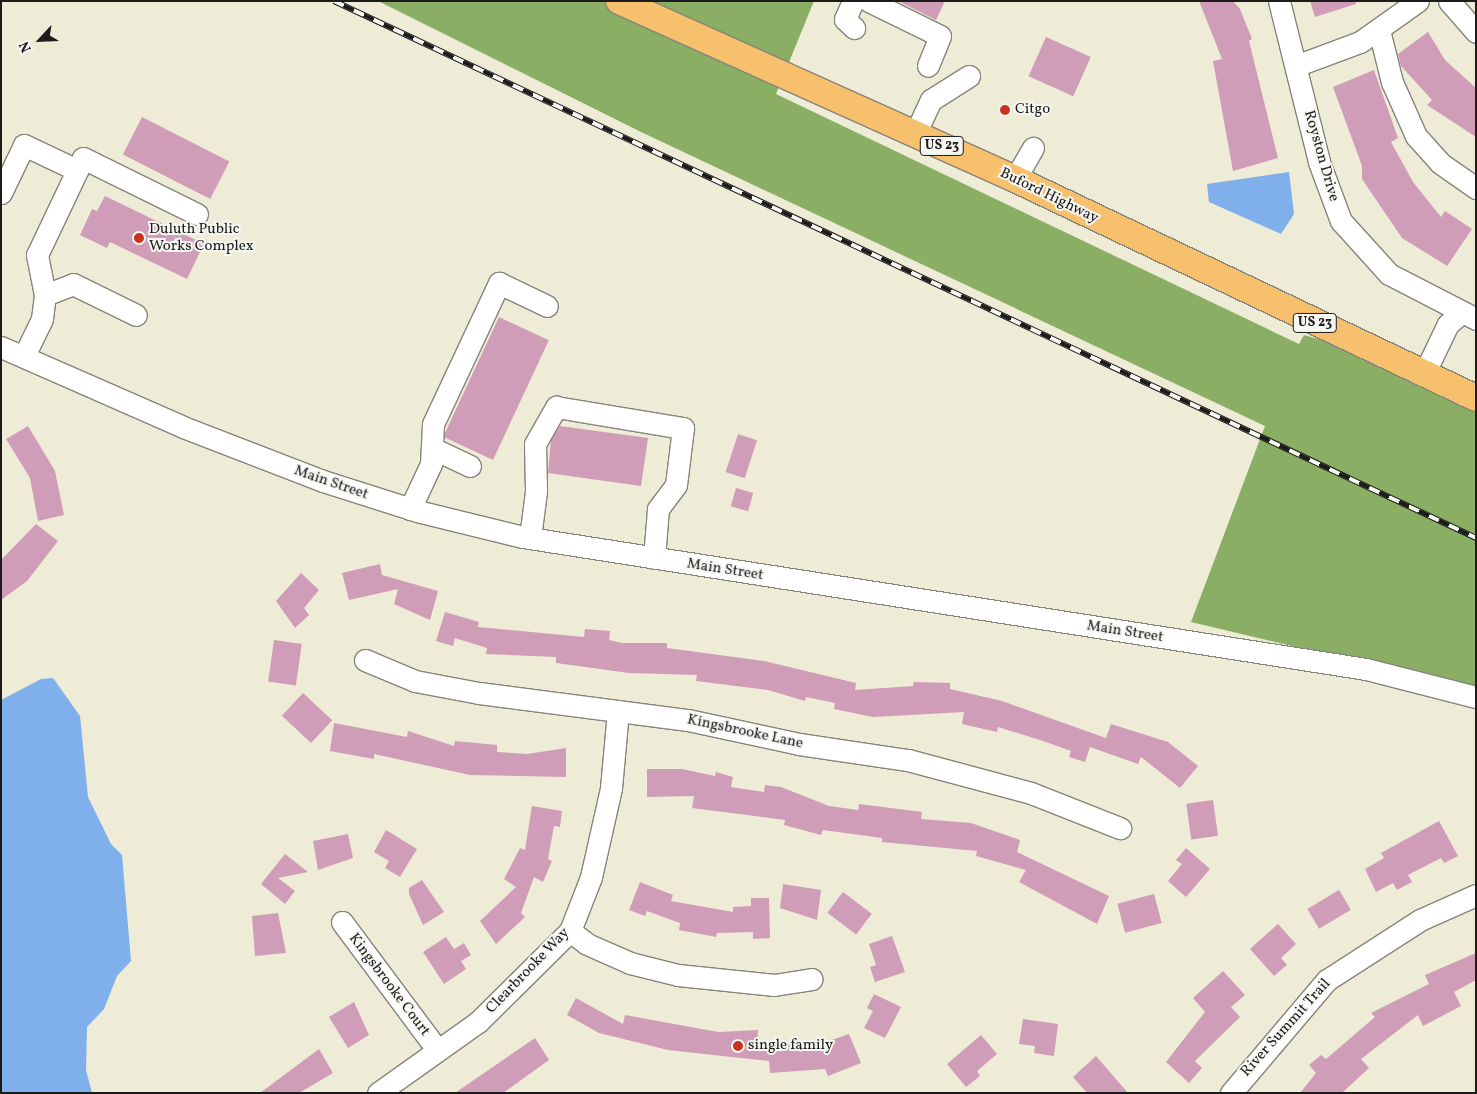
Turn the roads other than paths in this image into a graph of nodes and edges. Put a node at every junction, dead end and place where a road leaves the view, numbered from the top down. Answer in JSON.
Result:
{"nodes":[{"id":1,"x":619,"y":1,"type":"edge"},
{"id":2,"x":853,"y":1,"type":"edge"},
{"id":3,"x":869,"y":1,"type":"edge"},
{"id":4,"x":1279,"y":1,"type":"edge"},
{"id":5,"x":1418,"y":1,"type":"edge"},
{"id":6,"x":1449,"y":1,"type":"edge"},
{"id":7,"x":854,"y":28,"type":"dead end"},
{"id":8,"x":1379,"y":30,"type":"junction"},
{"id":9,"x":1476,"y":32,"type":"edge"},
{"id":10,"x":1298,"y":65,"type":"junction"},
{"id":11,"x":969,"y":76,"type":"dead end"},
{"id":12,"x":931,"y":100,"type":"junction"},
{"id":13,"x":915,"y":134,"type":"junction"},
{"id":14,"x":1033,"y":148,"type":"dead end"},
{"id":15,"x":80,"y":164,"type":"junction"},
{"id":16,"x":1015,"y":179,"type":"junction"},
{"id":17,"x":1476,"y":188,"type":"edge"},
{"id":18,"x":1,"y":193,"type":"edge"},
{"id":19,"x":197,"y":214,"type":"dead end"},
{"id":20,"x":45,"y":294,"type":"junction"},
{"id":21,"x":546,"y":306,"type":"dead end"},
{"id":22,"x":136,"y":315,"type":"dead end"},
{"id":23,"x":1468,"y":316,"type":"edge"},
{"id":24,"x":1,"y":346,"type":"edge"},
{"id":25,"x":24,"y":356,"type":"junction"},
{"id":26,"x":1424,"y":374,"type":"junction"},
{"id":27,"x":1476,"y":398,"type":"edge"},
{"id":28,"x":432,"y":448,"type":"junction"},
{"id":29,"x":470,"y":466,"type":"dead end"},
{"id":30,"x":410,"y":509,"type":"junction"},
{"id":31,"x":530,"y":538,"type":"junction"},
{"id":32,"x":654,"y":558,"type":"junction"},
{"id":33,"x":365,"y":660,"type":"dead end"},
{"id":34,"x":1476,"y":697,"type":"edge"},
{"id":35,"x":618,"y":711,"type":"junction"},
{"id":36,"x":1120,"y":828,"type":"dead end"},
{"id":37,"x":1476,"y":895,"type":"edge"},
{"id":38,"x":342,"y":922,"type":"dead end"},
{"id":39,"x":570,"y":931,"type":"junction"},
{"id":40,"x":812,"y":979,"type":"dead end"},
{"id":41,"x":436,"y":1048,"type":"junction"},
{"id":42,"x":378,"y":1093,"type":"edge"},
{"id":43,"x":1231,"y":1093,"type":"edge"}],
"edges":[{"from":1,"to":13,"type":"main road","name":"Buford Highway","number":"US 23"},
{"from":2,"to":7,"type":"street"},
{"from":3,"to":12,"type":"street"},
{"from":4,"to":10,"type":"street","name":"Royston Drive"},
{"from":5,"to":8,"type":"street"},
{"from":6,"to":9,"type":"street"},
{"from":8,"to":10,"type":"street"},
{"from":8,"to":17,"type":"street"},
{"from":10,"to":23,"type":"street","name":"Royston Drive"},
{"from":11,"to":12,"type":"street"},
{"from":12,"to":13,"type":"street"},
{"from":13,"to":16,"type":"main road","name":"Buford Highway","number":"US 23"},
{"from":14,"to":16,"type":"street"},
{"from":15,"to":18,"type":"street"},
{"from":15,"to":19,"type":"street"},
{"from":15,"to":20,"type":"street"},
{"from":16,"to":26,"type":"main road","name":"Buford Highway","number":"US 23"},
{"from":20,"to":22,"type":"street"},
{"from":20,"to":25,"type":"street"},
{"from":21,"to":28,"type":"street"},
{"from":23,"to":26,"type":"street","name":"Royston Drive"},
{"from":24,"to":25,"type":"street","name":"Main Street"},
{"from":25,"to":30,"type":"street","name":"Main Street"},
{"from":26,"to":27,"type":"main road","name":"Buford Highway","number":"US 23"},
{"from":28,"to":29,"type":"street"},
{"from":28,"to":30,"type":"street"},
{"from":30,"to":31,"type":"street","name":"Main Street"},
{"from":31,"to":32,"type":"street","name":"Main Street"},
{"from":31,"to":32,"type":"street"},
{"from":32,"to":34,"type":"street","name":"Main Street"},
{"from":33,"to":35,"type":"street","name":"Kingsbrooke Lane"},
{"from":35,"to":36,"type":"street","name":"Kingsbrooke Lane"},
{"from":35,"to":39,"type":"street","name":"Clearbrooke Way"},
{"from":37,"to":43,"type":"street","name":"River Summit Trail"},
{"from":38,"to":41,"type":"street","name":"Kingsbrooke Court"},
{"from":39,"to":40,"type":"street"},
{"from":39,"to":41,"type":"street","name":"Clearbrooke Way"},
{"from":41,"to":42,"type":"street","name":"Clearbrooke Way"}]}
